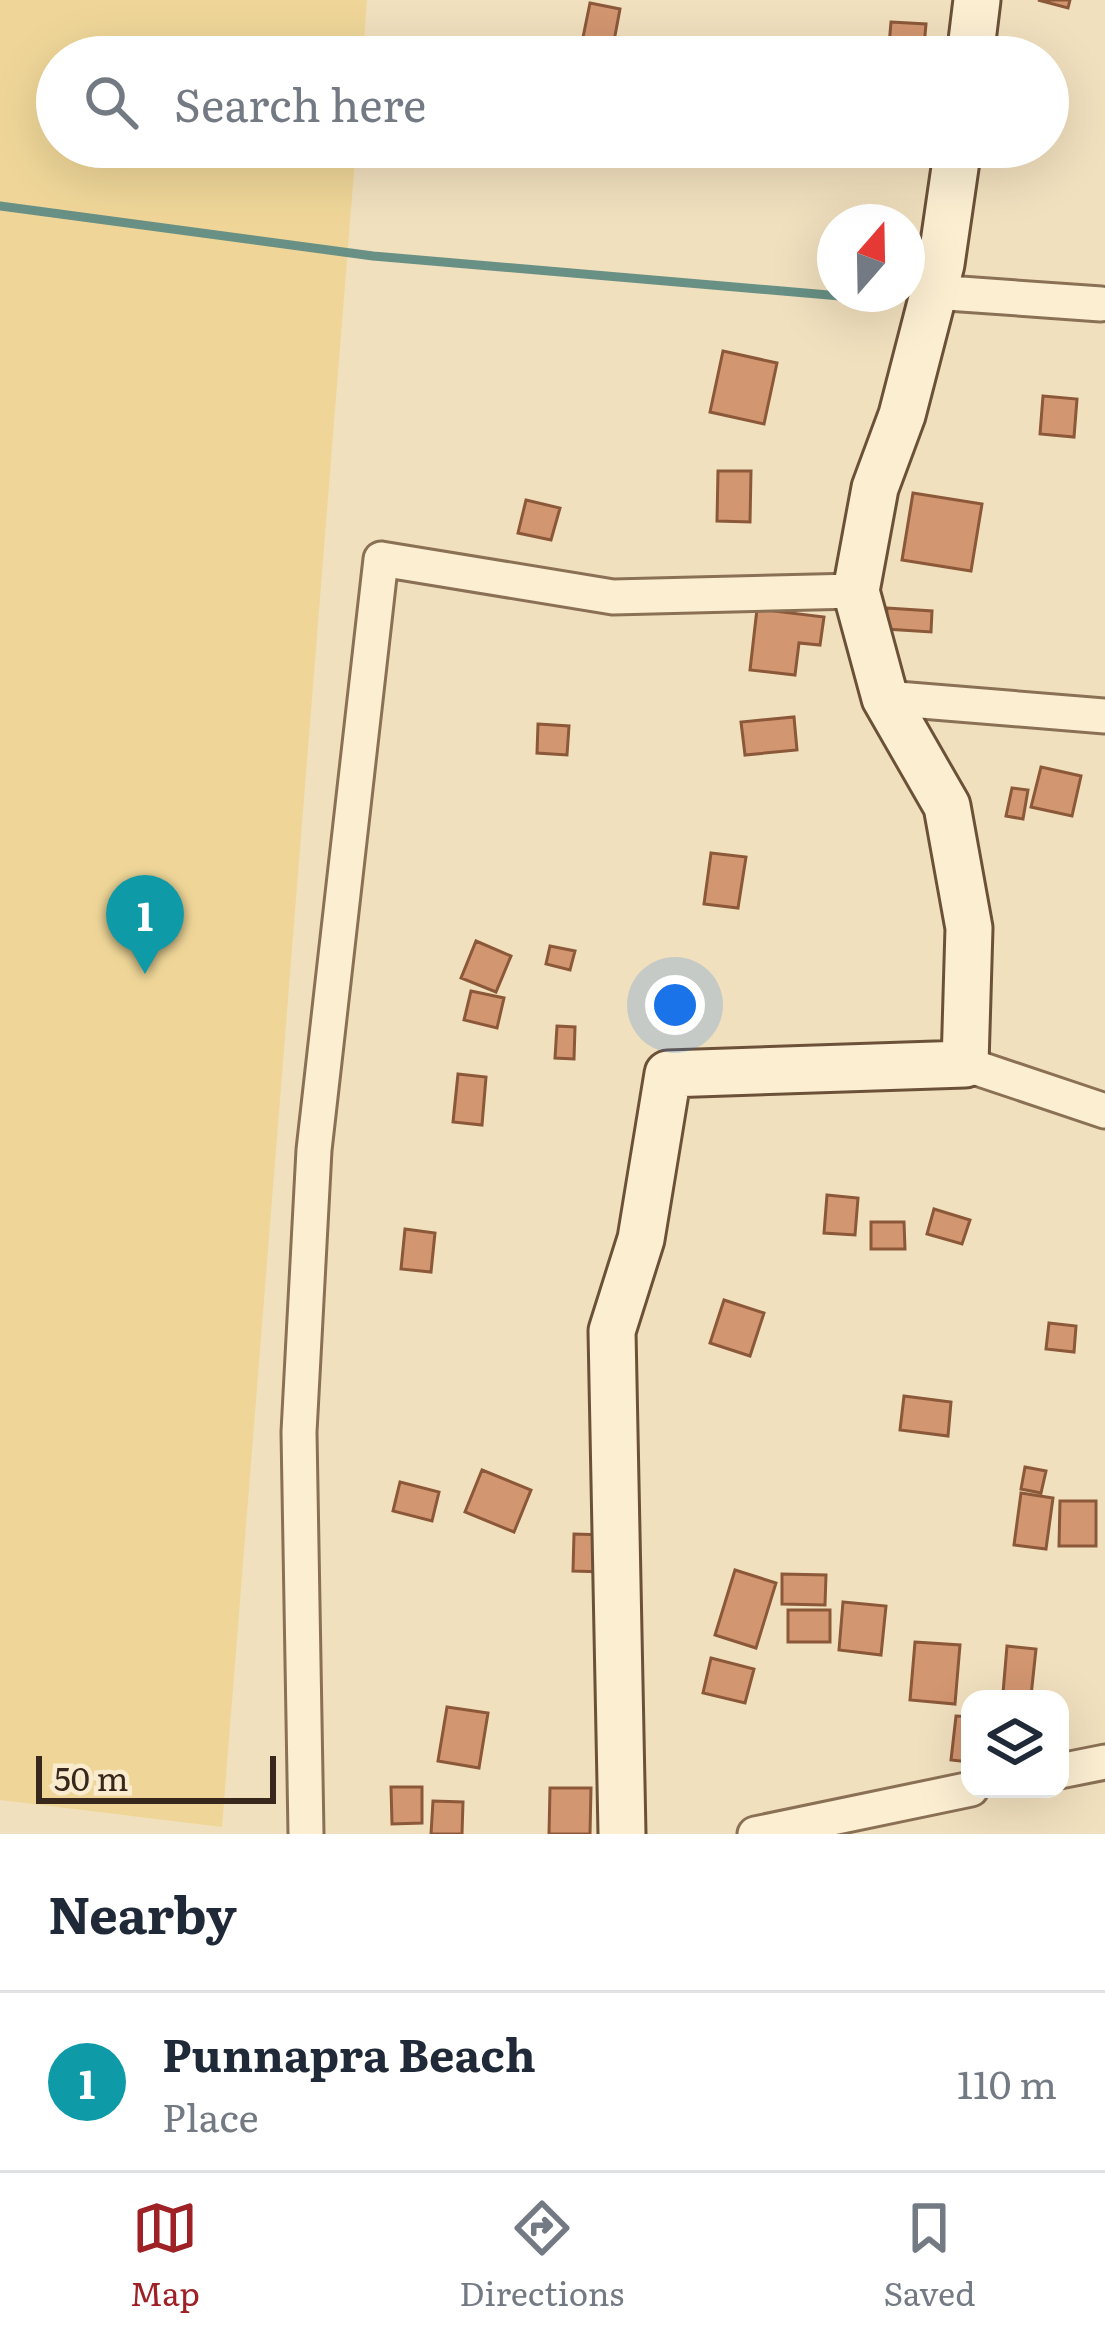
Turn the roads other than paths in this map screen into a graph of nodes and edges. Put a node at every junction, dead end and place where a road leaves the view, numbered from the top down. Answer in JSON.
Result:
{"nodes":[{"id":1,"x":977,"y":0,"type":"edge"},
{"id":2,"x":973,"y":36,"type":"edge"},
{"id":3,"x":955,"y":168,"type":"edge"},
{"id":4,"x":934,"y":292,"type":"junction"},
{"id":5,"x":1100,"y":304,"type":"dead end"},
{"id":6,"x":856,"y":591,"type":"junction"},
{"id":7,"x":885,"y":698,"type":"junction"},
{"id":8,"x":1105,"y":716,"type":"edge"},
{"id":9,"x":965,"y":1064,"type":"junction"},
{"id":10,"x":1105,"y":1111,"type":"edge"},
{"id":11,"x":1105,"y":1762,"type":"edge"},
{"id":12,"x":1069,"y":1769,"type":"edge"},
{"id":13,"x":961,"y":1791,"type":"edge"},
{"id":14,"x":306,"y":1834,"type":"edge"},
{"id":15,"x":622,"y":1834,"type":"edge"},
{"id":16,"x":755,"y":1834,"type":"edge"}],
"edges":[{"from":1,"to":2,"type":"street"},
{"from":3,"to":4,"type":"street"},
{"from":4,"to":5,"type":"street"},
{"from":4,"to":6,"type":"street"},
{"from":6,"to":7,"type":"street"},
{"from":6,"to":14,"type":"street"},
{"from":7,"to":8,"type":"street"},
{"from":7,"to":9,"type":"street"},
{"from":9,"to":10,"type":"street"},
{"from":9,"to":15,"type":"street"},
{"from":11,"to":12,"type":"street"},
{"from":13,"to":16,"type":"street"}]}
